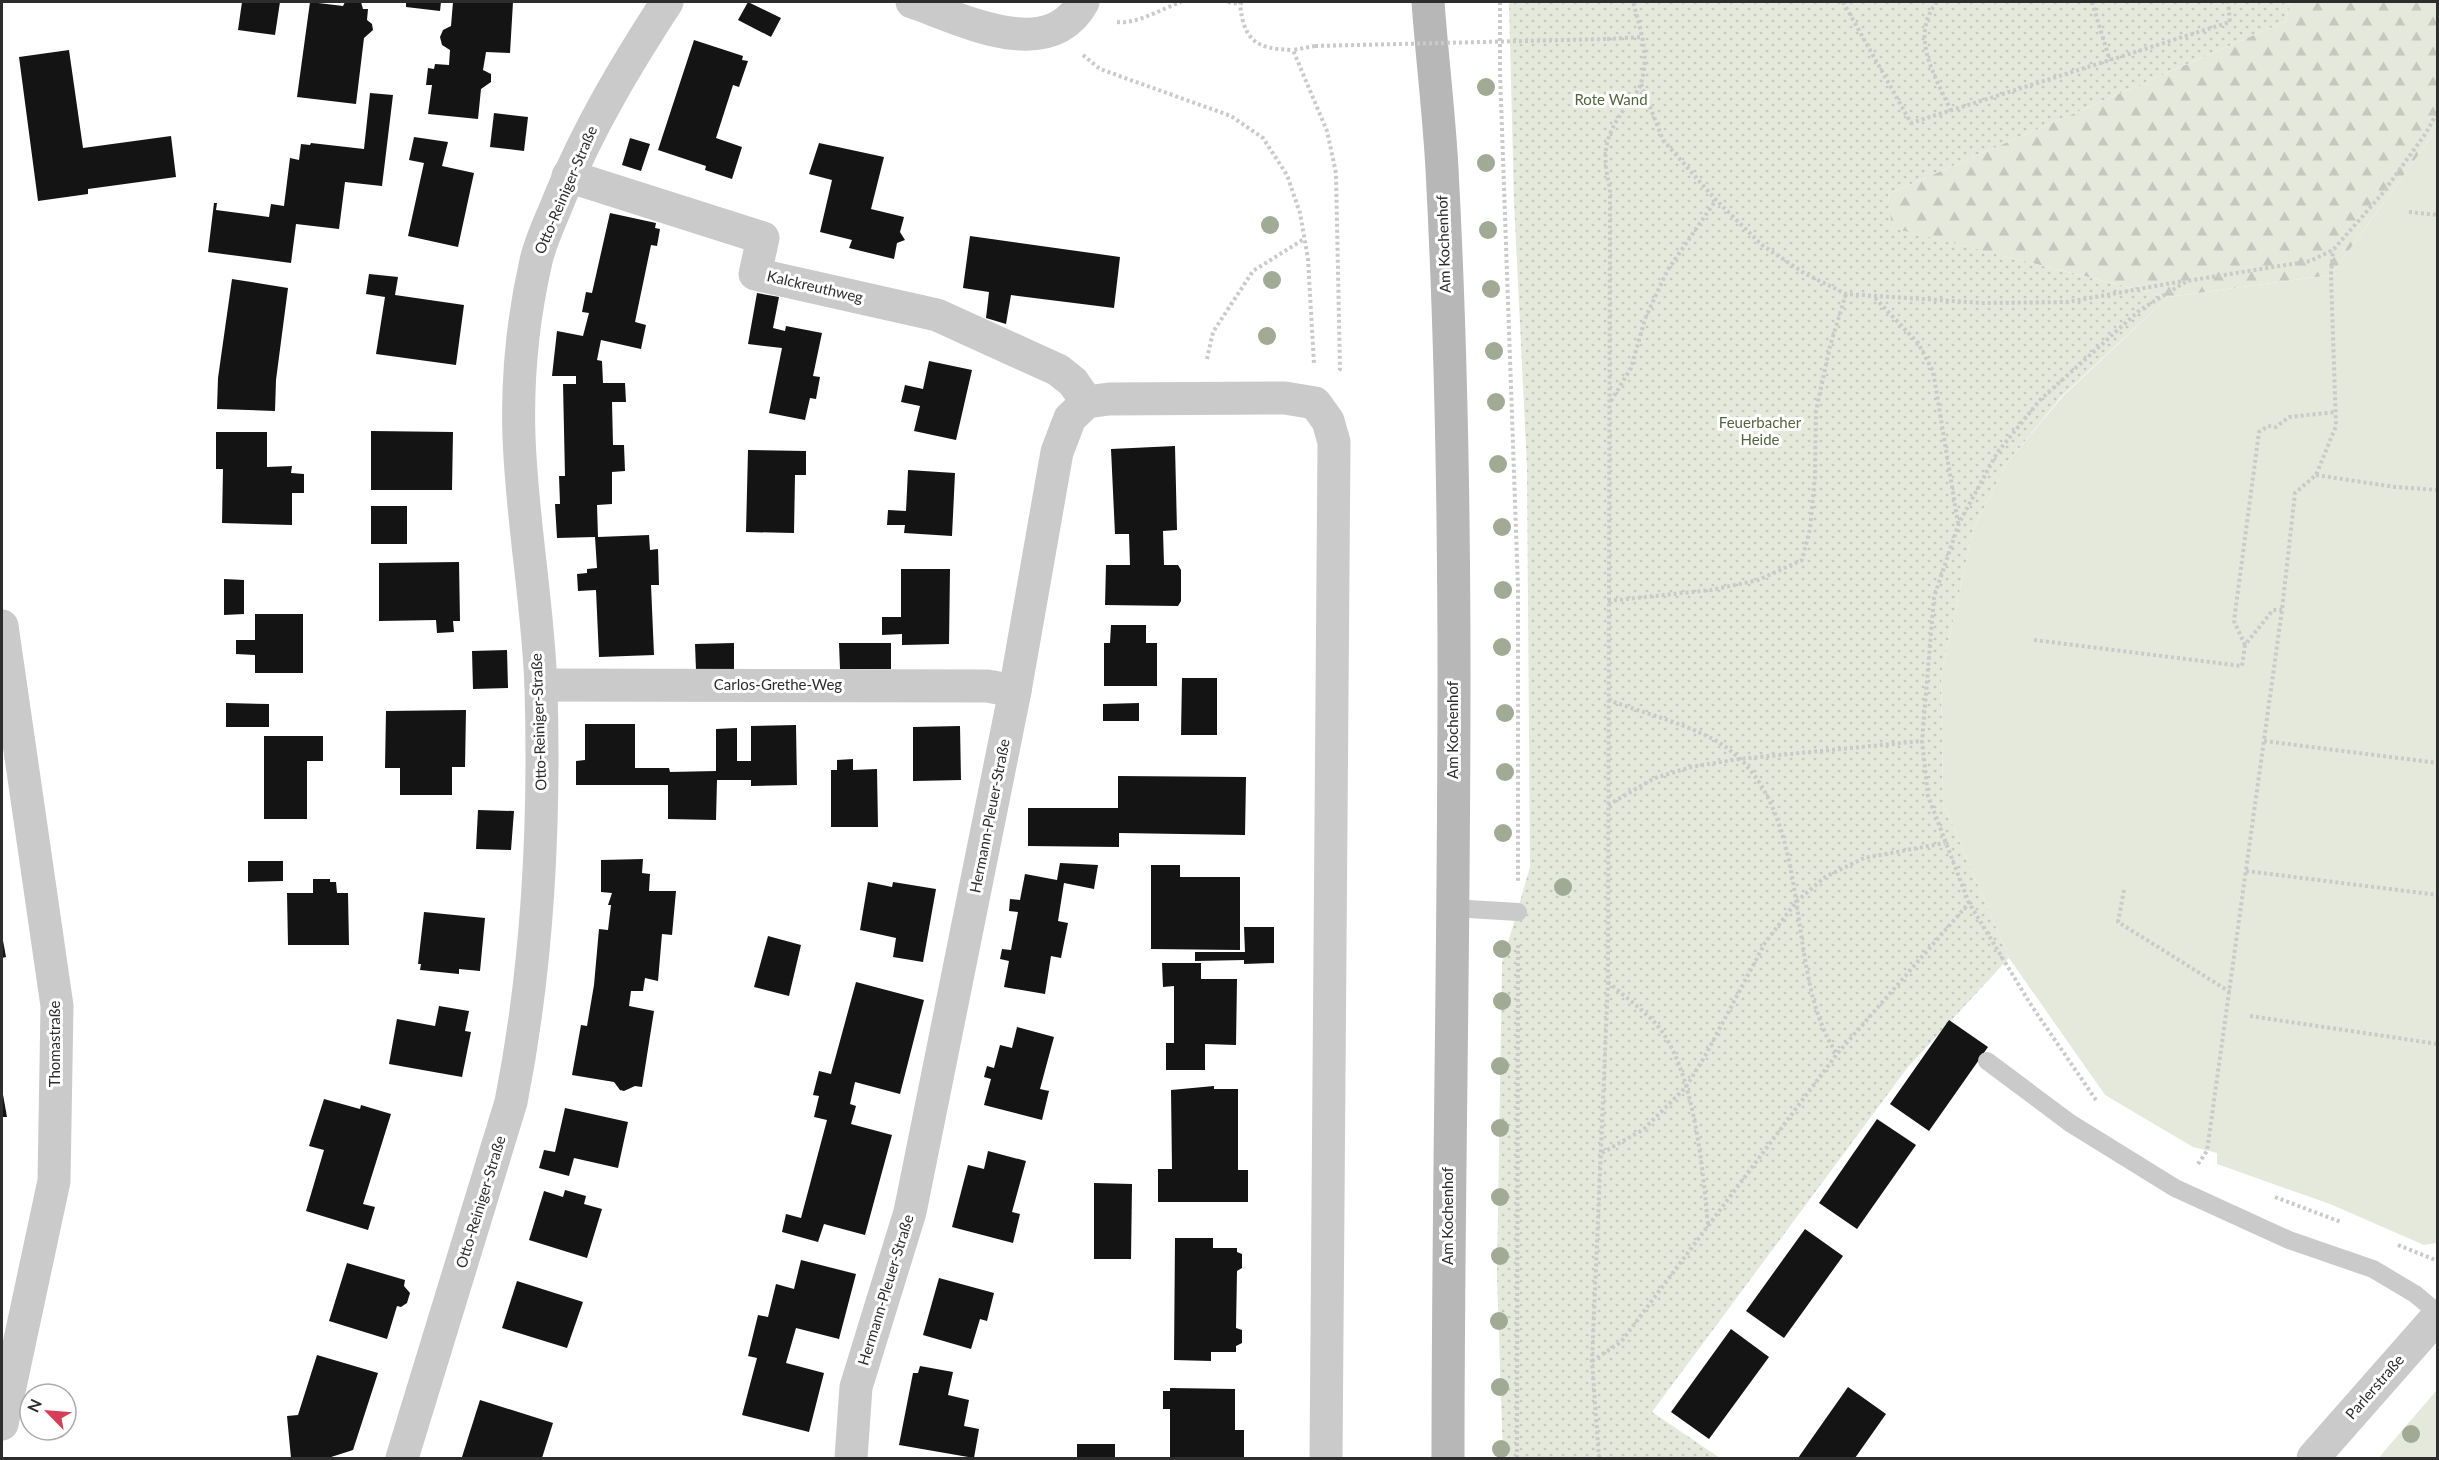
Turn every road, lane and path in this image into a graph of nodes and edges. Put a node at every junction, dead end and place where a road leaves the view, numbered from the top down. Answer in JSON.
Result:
{"nodes":[{"id":1,"x":667,"y":2,"type":"edge"},
{"id":2,"x":912,"y":2,"type":"edge"},
{"id":3,"x":1181,"y":2,"type":"edge"},
{"id":4,"x":1228,"y":2,"type":"edge"},
{"id":5,"x":1428,"y":2,"type":"edge"},
{"id":6,"x":1500,"y":2,"type":"edge"},
{"id":7,"x":1633,"y":2,"type":"edge"},
{"id":8,"x":1843,"y":2,"type":"edge"},
{"id":9,"x":1937,"y":2,"type":"edge"},
{"id":10,"x":2092,"y":2,"type":"edge"},
{"id":11,"x":2228,"y":2,"type":"edge"},
{"id":12,"x":1241,"y":3,"type":"edge"},
{"id":13,"x":1072,"y":14,"type":"edge"},
{"id":14,"x":1643,"y":37,"type":"junction"},
{"id":15,"x":1293,"y":50,"type":"junction"},
{"id":16,"x":2110,"y":61,"type":"junction"},
{"id":17,"x":1641,"y":84,"type":"junction"},
{"id":18,"x":1951,"y":111,"type":"junction"},
{"id":19,"x":2438,"y":111,"type":"edge"},
{"id":20,"x":568,"y":176,"type":"junction"},
{"id":21,"x":1716,"y":200,"type":"junction"},
{"id":22,"x":2409,"y":212,"type":"dead end"},
{"id":23,"x":2438,"y":215,"type":"edge"},
{"id":24,"x":1304,"y":239,"type":"junction"},
{"id":25,"x":2333,"y":249,"type":"junction"},
{"id":26,"x":2187,"y":280,"type":"junction"},
{"id":27,"x":1846,"y":294,"type":"junction"},
{"id":28,"x":1874,"y":297,"type":"junction"},
{"id":29,"x":1200,"y":398,"type":"junction"},
{"id":30,"x":1087,"y":402,"type":"junction"},
{"id":31,"x":1610,"y":402,"type":"junction"},
{"id":32,"x":1315,"y":403,"type":"junction"},
{"id":33,"x":2336,"y":412,"type":"junction"},
{"id":34,"x":2316,"y":475,"type":"junction"},
{"id":35,"x":2438,"y":490,"type":"edge"},
{"id":36,"x":1959,"y":523,"type":"junction"},
{"id":37,"x":1608,"y":601,"type":"junction"},
{"id":38,"x":2282,"y":610,"type":"junction"},
{"id":39,"x":2,"y":626,"type":"edge"},
{"id":40,"x":2034,"y":640,"type":"dead end"},
{"id":41,"x":2245,"y":645,"type":"junction"},
{"id":42,"x":541,"y":685,"type":"junction"},
{"id":43,"x":1016,"y":691,"type":"junction"},
{"id":44,"x":1608,"y":700,"type":"junction"},
{"id":45,"x":1922,"y":741,"type":"junction"},
{"id":46,"x":2264,"y":741,"type":"junction"},
{"id":47,"x":1739,"y":759,"type":"junction"},
{"id":48,"x":2438,"y":763,"type":"edge"},
{"id":49,"x":1607,"y":805,"type":"junction"},
{"id":50,"x":1945,"y":843,"type":"junction"},
{"id":51,"x":2246,"y":871,"type":"junction"},
{"id":52,"x":2124,"y":890,"type":"dead end"},
{"id":53,"x":2438,"y":895,"type":"edge"},
{"id":54,"x":1796,"y":902,"type":"junction"},
{"id":55,"x":1970,"y":903,"type":"junction"},
{"id":56,"x":1452,"y":908,"type":"junction"},
{"id":57,"x":1518,"y":912,"type":"junction"},
{"id":58,"x":1608,"y":982,"type":"junction"},
{"id":59,"x":2230,"y":992,"type":"junction"},
{"id":60,"x":2250,"y":1016,"type":"dead end"},
{"id":61,"x":2438,"y":1044,"type":"edge"},
{"id":62,"x":1837,"y":1054,"type":"junction"},
{"id":63,"x":1987,"y":1060,"type":"dead end"},
{"id":64,"x":1686,"y":1087,"type":"junction"},
{"id":65,"x":2103,"y":1107,"type":"dead end"},
{"id":66,"x":2207,"y":1151,"type":"dead end"},
{"id":67,"x":1602,"y":1154,"type":"junction"},
{"id":68,"x":2187,"y":1161,"type":"dead end"},
{"id":69,"x":2197,"y":1167,"type":"dead end"},
{"id":70,"x":2273,"y":1196,"type":"dead end"},
{"id":71,"x":1708,"y":1226,"type":"junction"},
{"id":72,"x":2350,"y":1226,"type":"dead end"},
{"id":73,"x":2394,"y":1243,"type":"dead end"},
{"id":74,"x":2438,"y":1261,"type":"edge"},
{"id":75,"x":2438,"y":1315,"type":"edge"},
{"id":76,"x":1592,"y":1361,"type":"junction"},
{"id":77,"x":2,"y":1424,"type":"edge"},
{"id":78,"x":402,"y":1458,"type":"edge"},
{"id":79,"x":851,"y":1458,"type":"edge"},
{"id":80,"x":1326,"y":1458,"type":"edge"},
{"id":81,"x":1448,"y":1458,"type":"edge"},
{"id":82,"x":1517,"y":1458,"type":"edge"},
{"id":83,"x":1599,"y":1458,"type":"edge"},
{"id":84,"x":2313,"y":1458,"type":"edge"}],
"edges":[{"from":1,"to":20,"type":"street","name":"Otto-Reiniger-Straße"},
{"from":2,"to":13,"type":"street"},
{"from":3,"to":13,"type":"path"},
{"from":4,"to":12,"type":"path"},
{"from":5,"to":56,"type":"main road","name":"Am Kochenhof"},
{"from":6,"to":57,"type":"path"},
{"from":7,"to":14,"type":"path"},
{"from":8,"to":18,"type":"path"},
{"from":9,"to":18,"type":"path"},
{"from":10,"to":16,"type":"path"},
{"from":11,"to":16,"type":"path"},
{"from":12,"to":15,"type":"path"},
{"from":13,"to":24,"type":"path"},
{"from":14,"to":15,"type":"path","bridge":true},
{"from":14,"to":17,"type":"path"},
{"from":15,"to":32,"type":"path"},
{"from":16,"to":18,"type":"path"},
{"from":17,"to":21,"type":"path"},
{"from":17,"to":31,"type":"path"},
{"from":19,"to":25,"type":"path"},
{"from":20,"to":30,"type":"street","name":"Kalckreuthweg"},
{"from":20,"to":42,"type":"street","name":"Otto-Reiniger-Straße"},
{"from":21,"to":27,"type":"path"},
{"from":21,"to":31,"type":"path"},
{"from":22,"to":23,"type":"path"},
{"from":24,"to":29,"type":"path"},
{"from":24,"to":32,"type":"path"},
{"from":25,"to":26,"type":"path"},
{"from":25,"to":33,"type":"path"},
{"from":26,"to":28,"type":"path"},
{"from":26,"to":36,"type":"path"},
{"from":27,"to":28,"type":"path"},
{"from":27,"to":37,"type":"path"},
{"from":28,"to":36,"type":"path"},
{"from":29,"to":30,"type":"street"},
{"from":29,"to":32,"type":"street"},
{"from":30,"to":43,"type":"street","name":"Hermann-Pleuer-Straße"},
{"from":31,"to":37,"type":"path"},
{"from":32,"to":80,"type":"street"},
{"from":33,"to":34,"type":"path"},
{"from":33,"to":41,"type":"path"},
{"from":34,"to":35,"type":"path"},
{"from":34,"to":38,"type":"path"},
{"from":36,"to":45,"type":"path"},
{"from":37,"to":44,"type":"path"},
{"from":38,"to":41,"type":"path"},
{"from":38,"to":46,"type":"path"},
{"from":39,"to":77,"type":"street","name":"Thomastraße"},
{"from":40,"to":41,"type":"path"},
{"from":42,"to":43,"type":"street","name":"Carlos-Grethe-Weg"},
{"from":42,"to":78,"type":"street","name":"Otto-Reiniger-Straße"},
{"from":43,"to":79,"type":"street","name":"Hermann-Pleuer-Straße"},
{"from":44,"to":47,"type":"path"},
{"from":44,"to":49,"type":"path"},
{"from":45,"to":47,"type":"path"},
{"from":45,"to":50,"type":"path"},
{"from":46,"to":48,"type":"path"},
{"from":46,"to":51,"type":"path"},
{"from":47,"to":49,"type":"path"},
{"from":47,"to":54,"type":"path"},
{"from":49,"to":58,"type":"path"},
{"from":50,"to":54,"type":"path"},
{"from":50,"to":55,"type":"path"},
{"from":51,"to":53,"type":"path"},
{"from":51,"to":59,"type":"path"},
{"from":52,"to":59,"type":"path"},
{"from":54,"to":62,"type":"path"},
{"from":54,"to":64,"type":"path"},
{"from":55,"to":62,"type":"path"},
{"from":55,"to":65,"type":"path"},
{"from":56,"to":57,"type":"lane"},
{"from":56,"to":81,"type":"main road","name":"Am Kochenhof"},
{"from":57,"to":82,"type":"path"},
{"from":58,"to":64,"type":"path"},
{"from":58,"to":67,"type":"path"},
{"from":59,"to":66,"type":"path"},
{"from":60,"to":61,"type":"path"},
{"from":62,"to":71,"type":"path"},
{"from":63,"to":75,"type":"lane"},
{"from":64,"to":67,"type":"path"},
{"from":64,"to":71,"type":"path"},
{"from":67,"to":76,"type":"path"},
{"from":68,"to":69,"type":"path"},
{"from":70,"to":72,"type":"path"},
{"from":71,"to":76,"type":"path"},
{"from":73,"to":74,"type":"path"},
{"from":75,"to":84,"type":"street","name":"Parlerstraße"},
{"from":76,"to":83,"type":"path"}]}
